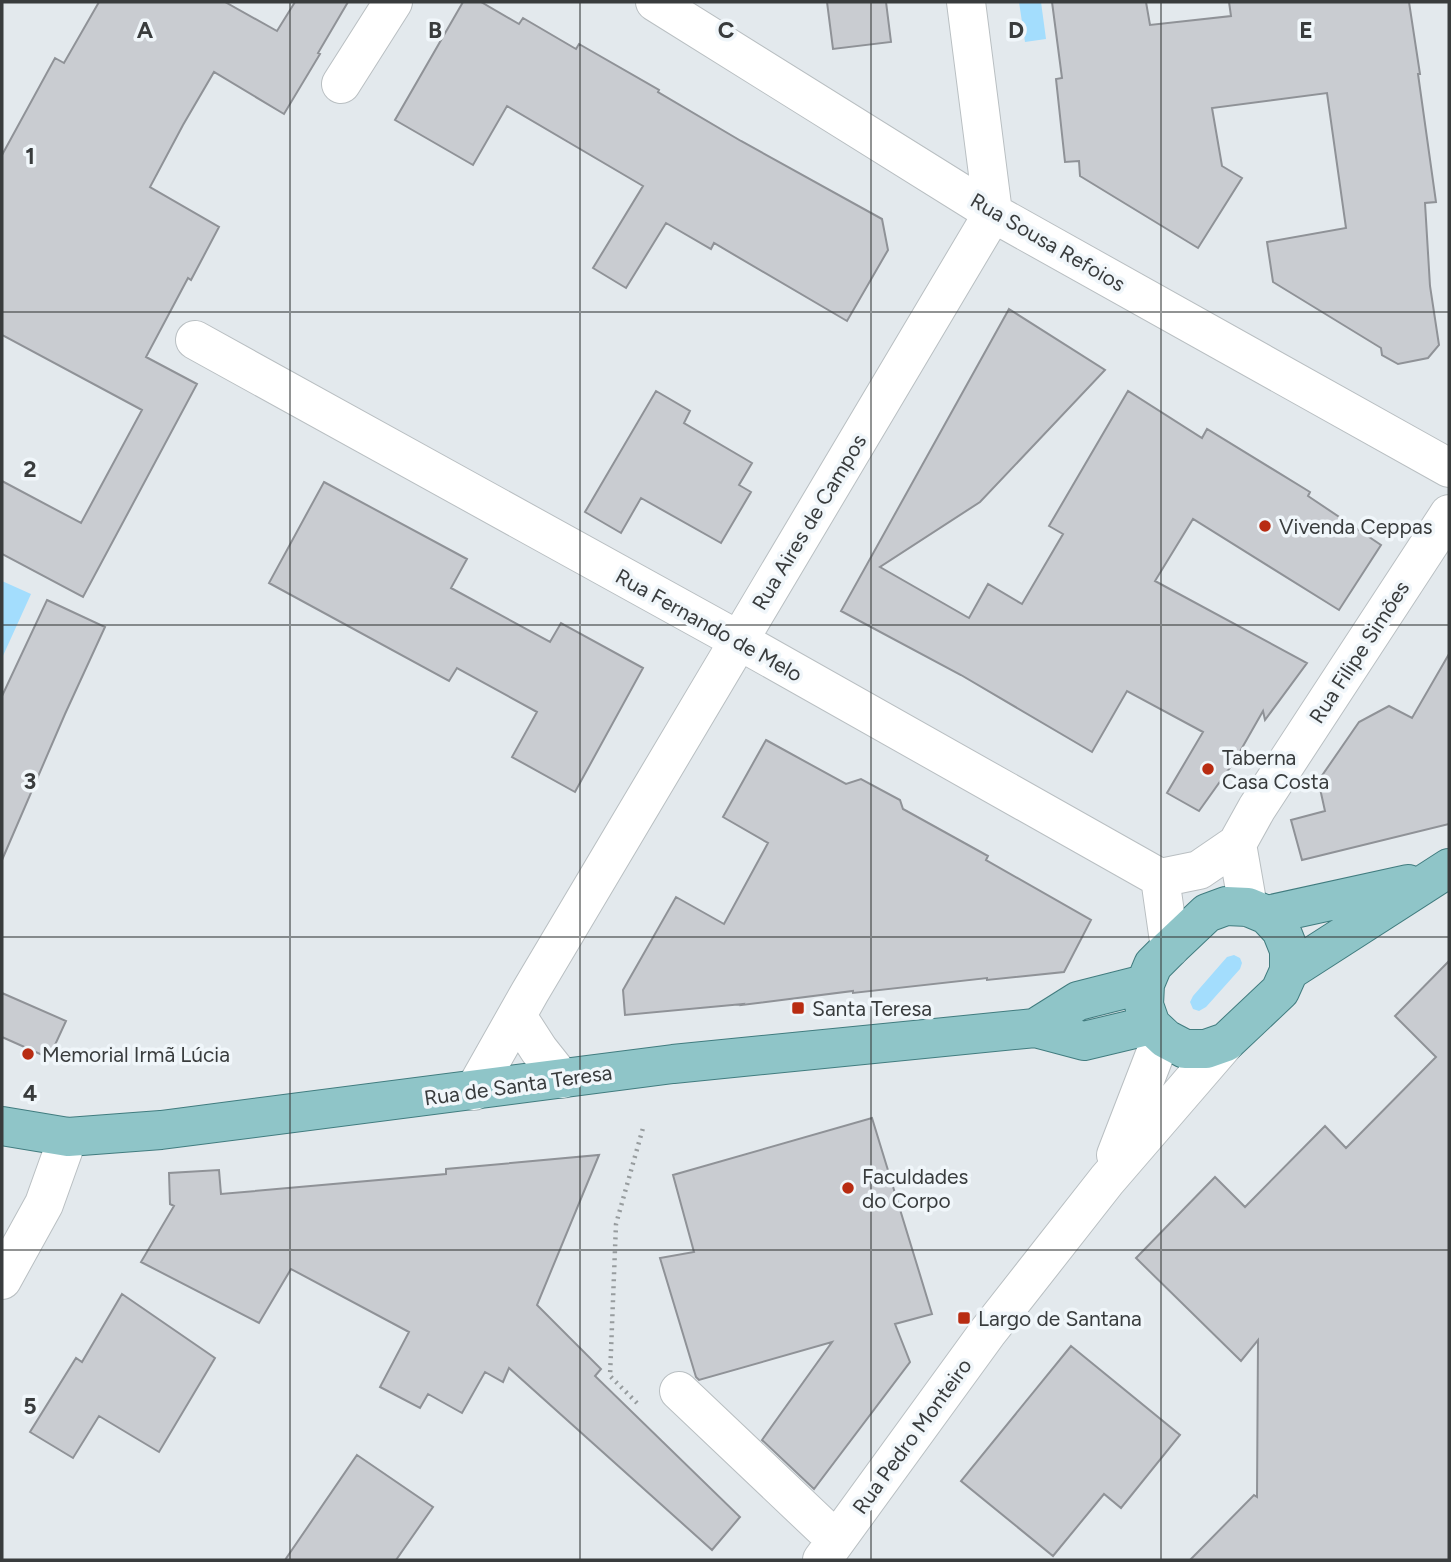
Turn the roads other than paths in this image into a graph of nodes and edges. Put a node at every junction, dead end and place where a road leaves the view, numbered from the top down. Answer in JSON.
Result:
{"nodes":[{"id":1,"x":393,"y":2,"type":"edge"},
{"id":2,"x":655,"y":2,"type":"edge"},
{"id":3,"x":967,"y":2,"type":"edge"},
{"id":4,"x":341,"y":85,"type":"dead end"},
{"id":5,"x":993,"y":213,"type":"junction"},
{"id":6,"x":195,"y":340,"type":"dead end"},
{"id":7,"x":1449,"y":468,"type":"edge"},
{"id":8,"x":1449,"y":514,"type":"edge"},
{"id":9,"x":738,"y":640,"type":"junction"},
{"id":10,"x":1237,"y":844,"type":"junction"},
{"id":11,"x":1441,"y":873,"type":"edge"},
{"id":12,"x":1160,"y":878,"type":"junction"},
{"id":13,"x":1257,"y":911,"type":"junction"},
{"id":14,"x":1170,"y":948,"type":"junction"},
{"id":15,"x":1289,"y":971,"type":"junction"},
{"id":16,"x":1145,"y":984,"type":"junction"},
{"id":17,"x":517,"y":1016,"type":"junction"},
{"id":18,"x":1035,"y":1028,"type":"junction"},
{"id":19,"x":1157,"y":1030,"type":"junction"},
{"id":20,"x":1226,"y":1042,"type":"junction"},
{"id":21,"x":562,"y":1079,"type":"junction"},
{"id":22,"x":474,"y":1091,"type":"junction"},
{"id":23,"x":2,"y":1126,"type":"edge"},
{"id":24,"x":68,"y":1137,"type":"junction"},
{"id":25,"x":1107,"y":1180,"type":"junction"},
{"id":26,"x":2,"y":1280,"type":"edge"},
{"id":27,"x":679,"y":1391,"type":"dead end"},
{"id":28,"x":829,"y":1550,"type":"edge"}],
"edges":[{"from":1,"to":4,"type":"street"},
{"from":2,"to":5,"type":"street","name":"Rua Sousa Refoios"},
{"from":3,"to":5,"type":"street"},
{"from":5,"to":7,"type":"street","name":"Rua Sousa Refoios"},
{"from":5,"to":9,"type":"street","name":"Rua Aires de Campos"},
{"from":6,"to":9,"type":"street","name":"Rua Fernando de Melo"},
{"from":8,"to":10,"type":"street","name":"Rua Filipe Simões"},
{"from":9,"to":12,"type":"street","name":"Rua Fernando de Melo"},
{"from":9,"to":17,"type":"street","name":"Rua Aires de Campos"},
{"from":10,"to":12,"type":"street"},
{"from":10,"to":13,"type":"street"},
{"from":11,"to":13,"type":"main road"},
{"from":11,"to":15,"type":"main road"},
{"from":12,"to":14,"type":"street"},
{"from":13,"to":14,"type":"main road"},
{"from":13,"to":15,"type":"main road"},
{"from":14,"to":16,"type":"main road"},
{"from":15,"to":20,"type":"main road"},
{"from":16,"to":18,"type":"main road","name":"Rua de Santa Teresa"},
{"from":16,"to":19,"type":"main road"},
{"from":17,"to":21,"type":"street"},
{"from":17,"to":22,"type":"street","name":"Rua Aires de Campos"},
{"from":18,"to":19,"type":"main road","name":"Rua de Santa Teresa"},
{"from":18,"to":21,"type":"main road","name":"Rua de Santa Teresa"},
{"from":19,"to":20,"type":"main road"},
{"from":19,"to":25,"type":"street"},
{"from":20,"to":25,"type":"street"},
{"from":21,"to":22,"type":"main road","name":"Rua de Santa Teresa"},
{"from":22,"to":24,"type":"main road","name":"Rua de Santa Teresa"},
{"from":23,"to":24,"type":"main road","name":"Rua de Santa Teresa"},
{"from":24,"to":26,"type":"street"},
{"from":25,"to":28,"type":"street","name":"Rua Pedro Monteiro"},
{"from":27,"to":28,"type":"street"}]}
